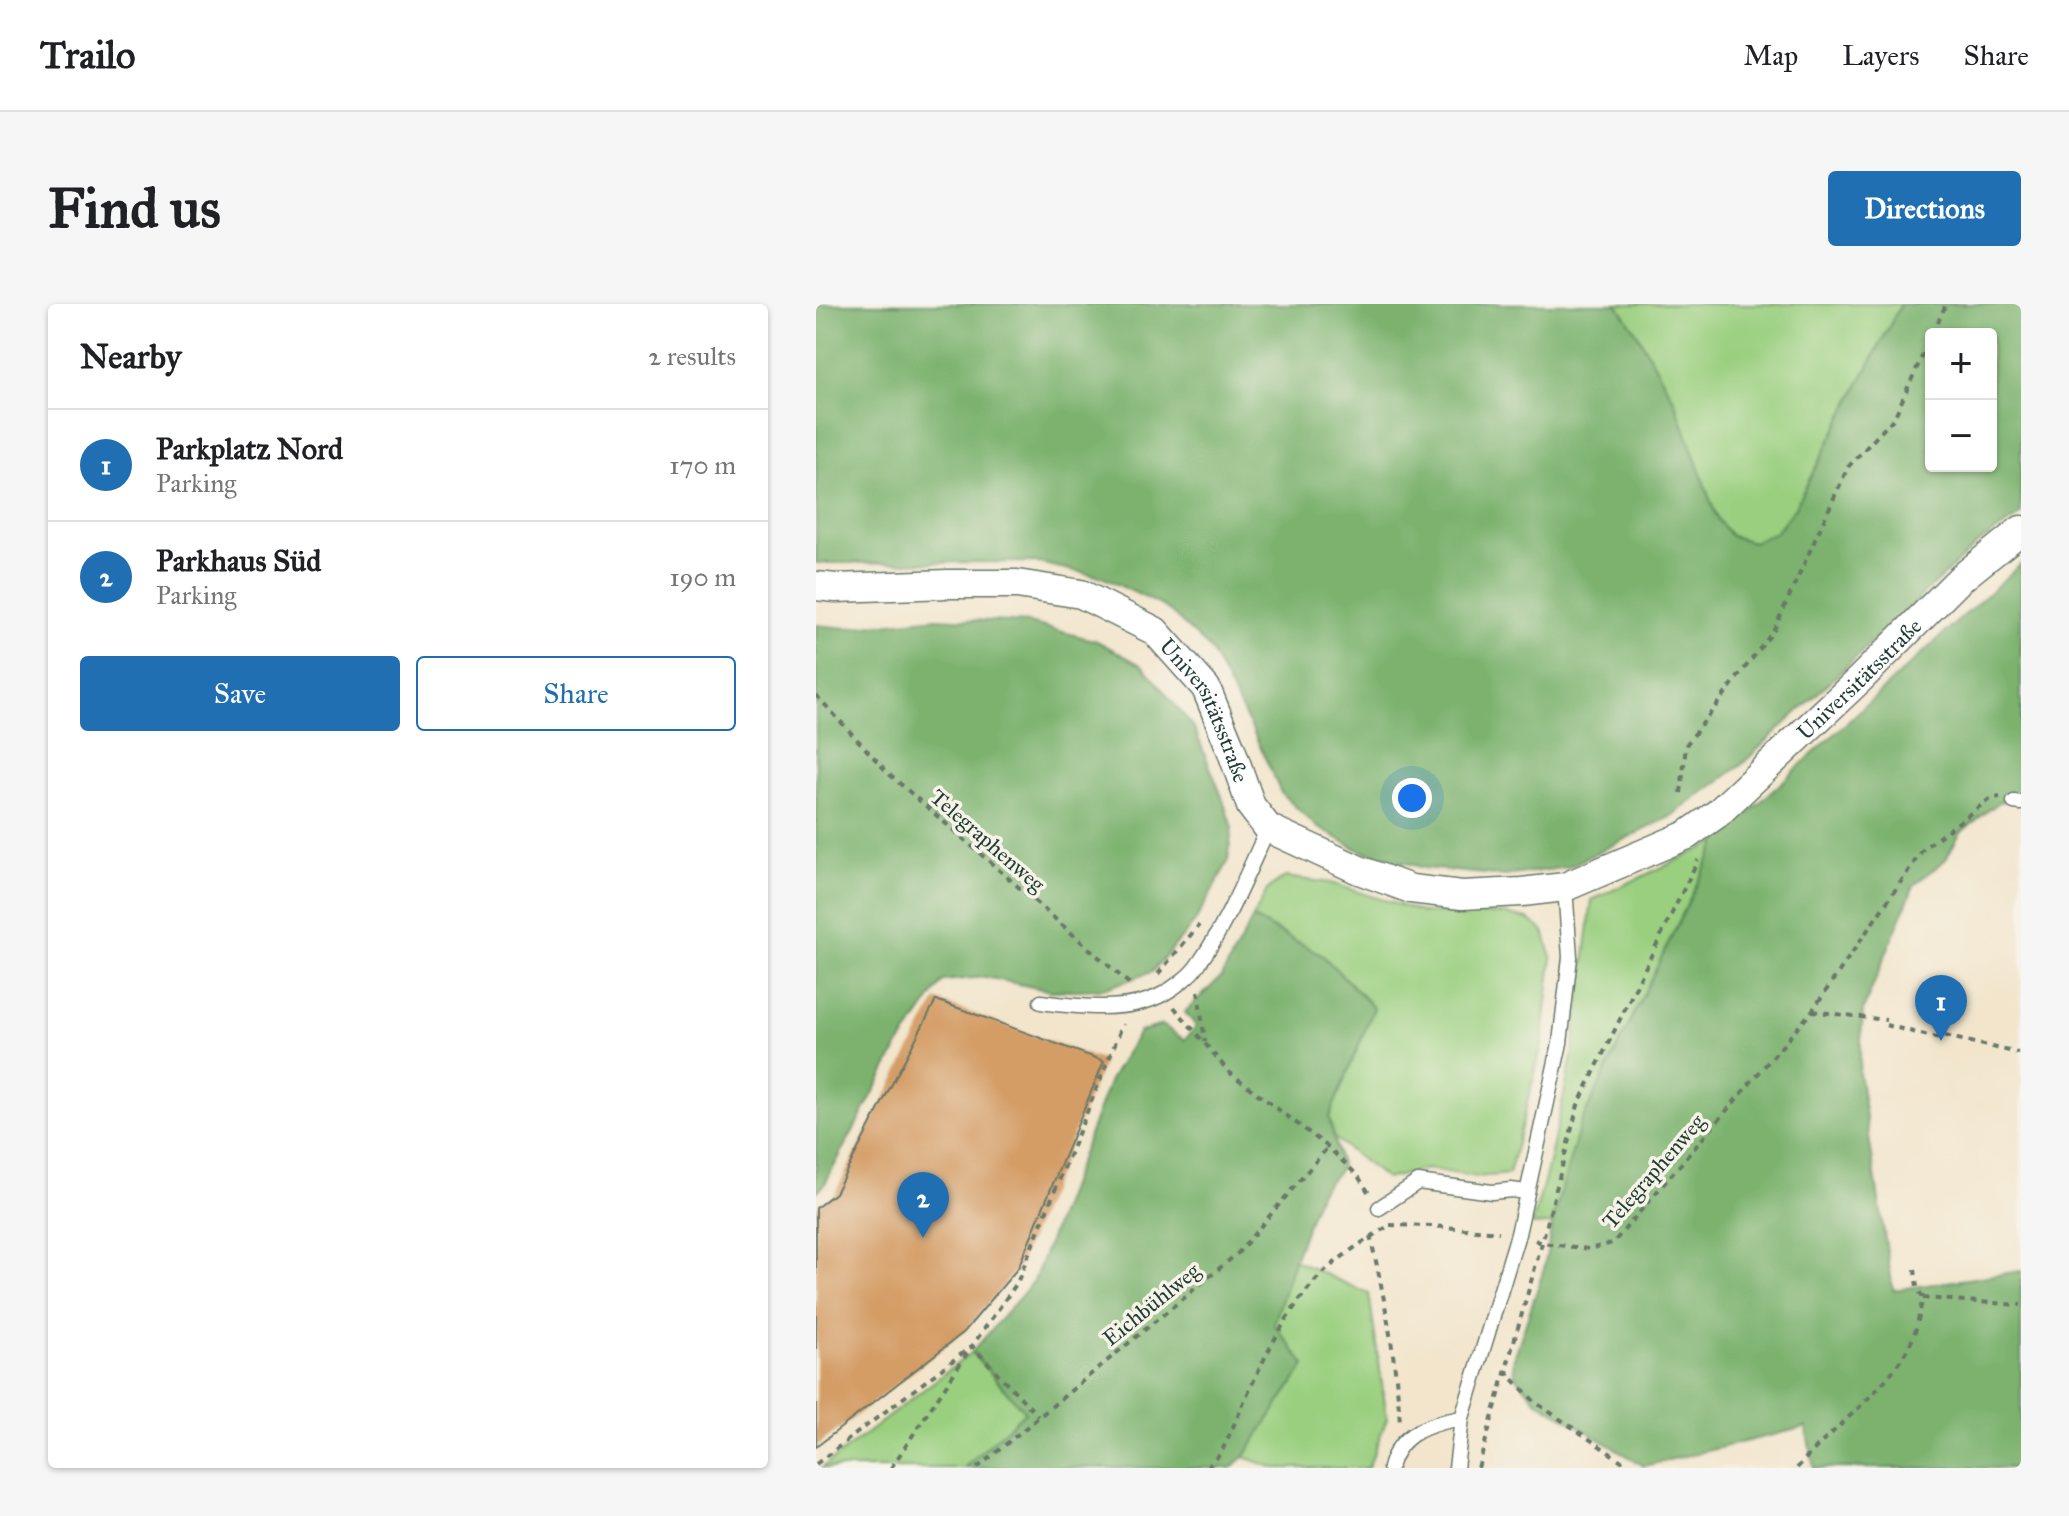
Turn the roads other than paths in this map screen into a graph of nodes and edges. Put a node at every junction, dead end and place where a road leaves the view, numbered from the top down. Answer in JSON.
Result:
{"nodes":[{"id":1,"x":2021,"y":530,"type":"edge"},
{"id":2,"x":816,"y":586,"type":"edge"},
{"id":3,"x":1268,"y":828,"type":"junction"},
{"id":4,"x":1565,"y":887,"type":"junction"},
{"id":5,"x":1041,"y":1002,"type":"dead end"},
{"id":6,"x":1526,"y":1192,"type":"junction"},
{"id":7,"x":1379,"y":1208,"type":"road end"},
{"id":8,"x":1462,"y":1418,"type":"junction"},
{"id":9,"x":1390,"y":1468,"type":"edge"},
{"id":10,"x":1456,"y":1468,"type":"edge"}],
"edges":[{"from":1,"to":4,"type":"street","name":"Universitätsstraße","bridge":true},
{"from":2,"to":3,"type":"street","name":"Universitätsstraße"},
{"from":3,"to":4,"type":"street","name":"Universitätsstraße"},
{"from":3,"to":5,"type":"lane"},
{"from":4,"to":6,"type":"lane"},
{"from":6,"to":7,"type":"lane"},
{"from":6,"to":8,"type":"lane"},
{"from":8,"to":9,"type":"lane"},
{"from":8,"to":10,"type":"lane"}]}
